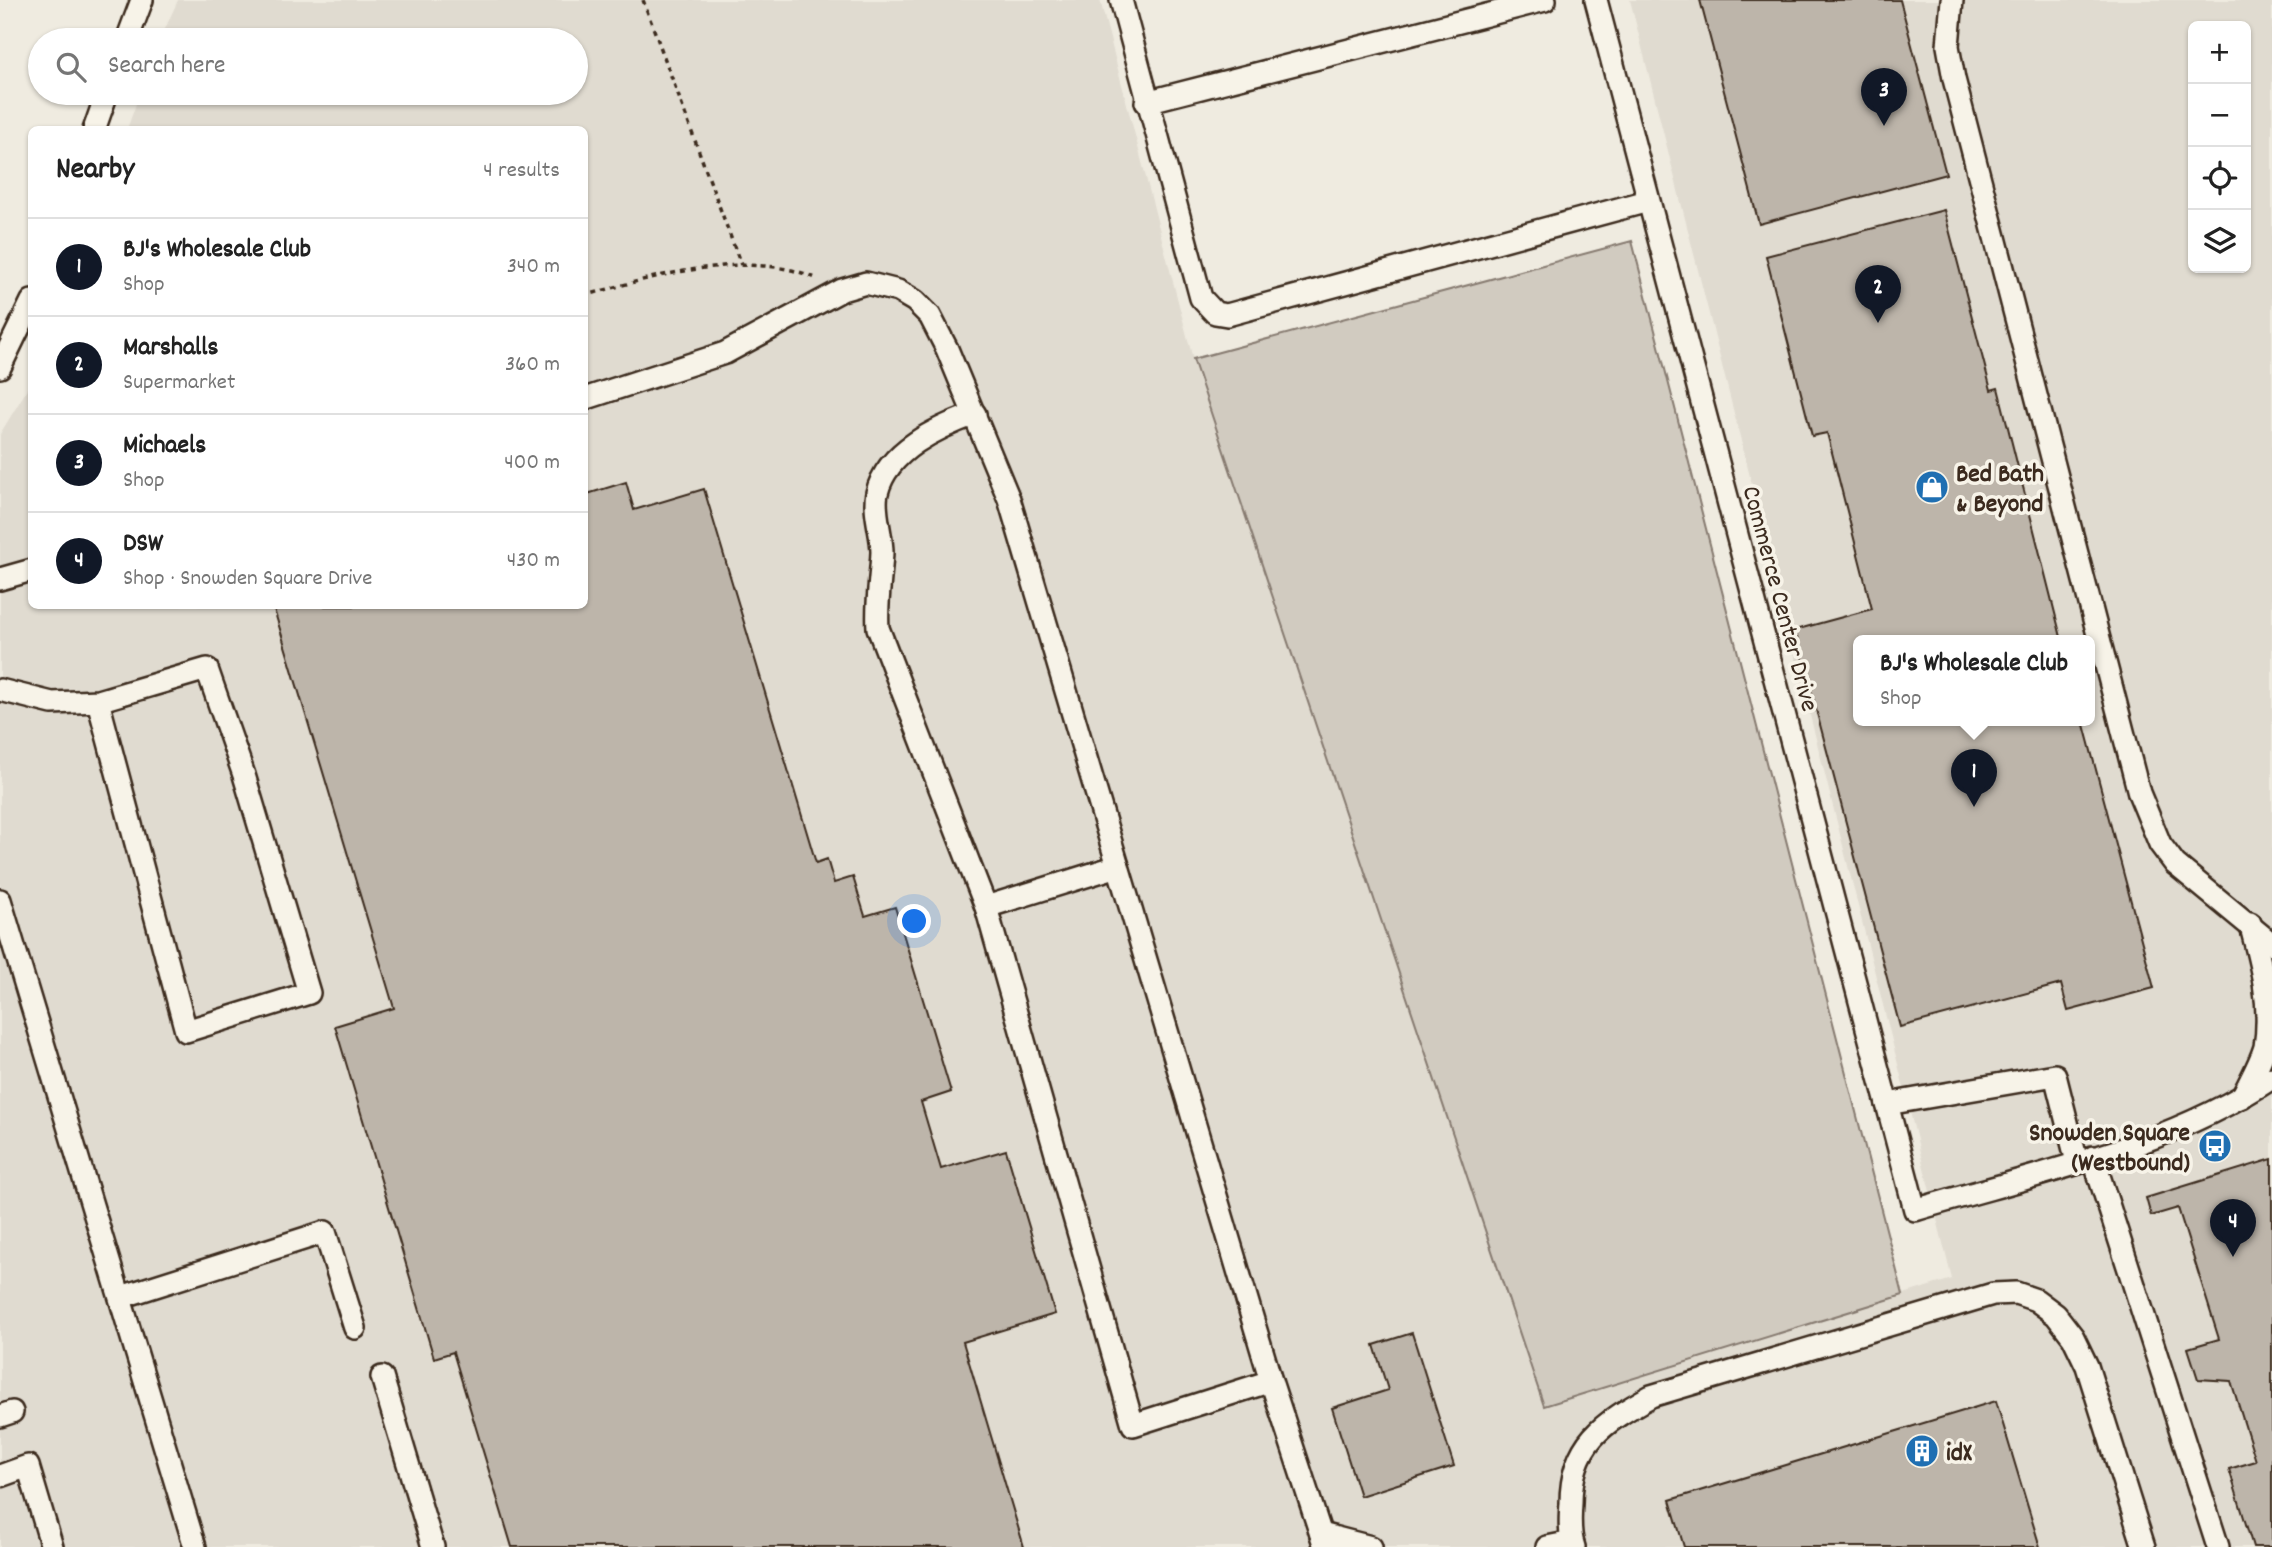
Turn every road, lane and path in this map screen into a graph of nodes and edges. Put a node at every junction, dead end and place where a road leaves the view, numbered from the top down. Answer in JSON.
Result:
{"nodes":[{"id":1,"x":643,"y":0,"type":"edge"},
{"id":2,"x":1121,"y":0,"type":"edge"},
{"id":3,"x":1545,"y":0,"type":"edge"},
{"id":4,"x":1595,"y":0,"type":"edge"},
{"id":5,"x":1952,"y":0,"type":"edge"},
{"id":6,"x":136,"y":2,"type":"edge"},
{"id":7,"x":130,"y":28,"type":"edge"},
{"id":8,"x":1146,"y":102,"type":"junction"},
{"id":9,"x":103,"y":105,"type":"edge"},
{"id":10,"x":95,"y":126,"type":"edge"},
{"id":11,"x":1648,"y":201,"type":"junction"},
{"id":12,"x":741,"y":265,"type":"junction"},
{"id":13,"x":842,"y":290,"type":"junction"},
{"id":14,"x":588,"y":295,"type":"edge"},
{"id":15,"x":28,"y":309,"type":"edge"},
{"id":16,"x":0,"y":366,"type":"edge"},
{"id":17,"x":588,"y":398,"type":"edge"},
{"id":18,"x":975,"y":414,"type":"junction"},
{"id":19,"x":28,"y":571,"type":"edge"},
{"id":20,"x":0,"y":579,"type":"edge"},
{"id":21,"x":0,"y":690,"type":"edge"},
{"id":22,"x":99,"y":701,"type":"junction"},
{"id":23,"x":1118,"y":866,"type":"junction"},
{"id":24,"x":0,"y":900,"type":"edge"},
{"id":25,"x":986,"y":907,"type":"junction"},
{"id":26,"x":2250,"y":923,"type":"junction"},
{"id":27,"x":2272,"y":944,"type":"edge"},
{"id":28,"x":2272,"y":1077,"type":"edge"},
{"id":29,"x":2242,"y":1097,"type":"junction"},
{"id":30,"x":1887,"y":1104,"type":"junction"},
{"id":31,"x":2085,"y":1159,"type":"junction"},
{"id":32,"x":121,"y":1297,"type":"junction"},
{"id":33,"x":355,"y":1328,"type":"dead end"},
{"id":34,"x":382,"y":1377,"type":"dead end"},
{"id":35,"x":1271,"y":1381,"type":"junction"},
{"id":36,"x":0,"y":1476,"type":"edge"},
{"id":37,"x":1323,"y":1540,"type":"edge"},
{"id":38,"x":1573,"y":1544,"type":"edge"},
{"id":39,"x":52,"y":1547,"type":"edge"},
{"id":40,"x":195,"y":1547,"type":"edge"},
{"id":41,"x":433,"y":1547,"type":"edge"},
{"id":42,"x":1371,"y":1547,"type":"edge"},
{"id":43,"x":1547,"y":1547,"type":"edge"},
{"id":44,"x":2144,"y":1547,"type":"edge"},
{"id":45,"x":2218,"y":1547,"type":"edge"}],
"edges":[{"from":1,"to":12,"type":"path"},
{"from":2,"to":8,"type":"street"},
{"from":3,"to":8,"type":"street"},
{"from":4,"to":11,"type":"street","name":"Commerce Center Drive"},
{"from":5,"to":26,"type":"street"},
{"from":6,"to":7,"type":"street"},
{"from":8,"to":11,"type":"street"},
{"from":9,"to":10,"type":"street"},
{"from":11,"to":30,"type":"street","name":"Commerce Center Drive"},
{"from":12,"to":13,"type":"path"},
{"from":12,"to":14,"type":"path"},
{"from":13,"to":17,"type":"street"},
{"from":13,"to":18,"type":"street"},
{"from":15,"to":16,"type":"street"},
{"from":18,"to":23,"type":"street"},
{"from":18,"to":25,"type":"street"},
{"from":19,"to":20,"type":"street"},
{"from":21,"to":22,"type":"street"},
{"from":22,"to":22,"type":"street"},
{"from":23,"to":25,"type":"street"},
{"from":23,"to":35,"type":"street"},
{"from":24,"to":32,"type":"street"},
{"from":25,"to":35,"type":"street"},
{"from":26,"to":27,"type":"street"},
{"from":26,"to":29,"type":"street"},
{"from":28,"to":29,"type":"street"},
{"from":29,"to":31,"type":"street"},
{"from":30,"to":31,"type":"street"},
{"from":30,"to":31,"type":"street","name":"Commerce Center Drive"},
{"from":31,"to":45,"type":"street"},
{"from":32,"to":33,"type":"street"},
{"from":32,"to":40,"type":"street"},
{"from":34,"to":41,"type":"street"},
{"from":35,"to":37,"type":"street"},
{"from":36,"to":39,"type":"street"},
{"from":37,"to":42,"type":"street"},
{"from":38,"to":43,"type":"street"},
{"from":38,"to":44,"type":"street"}]}
